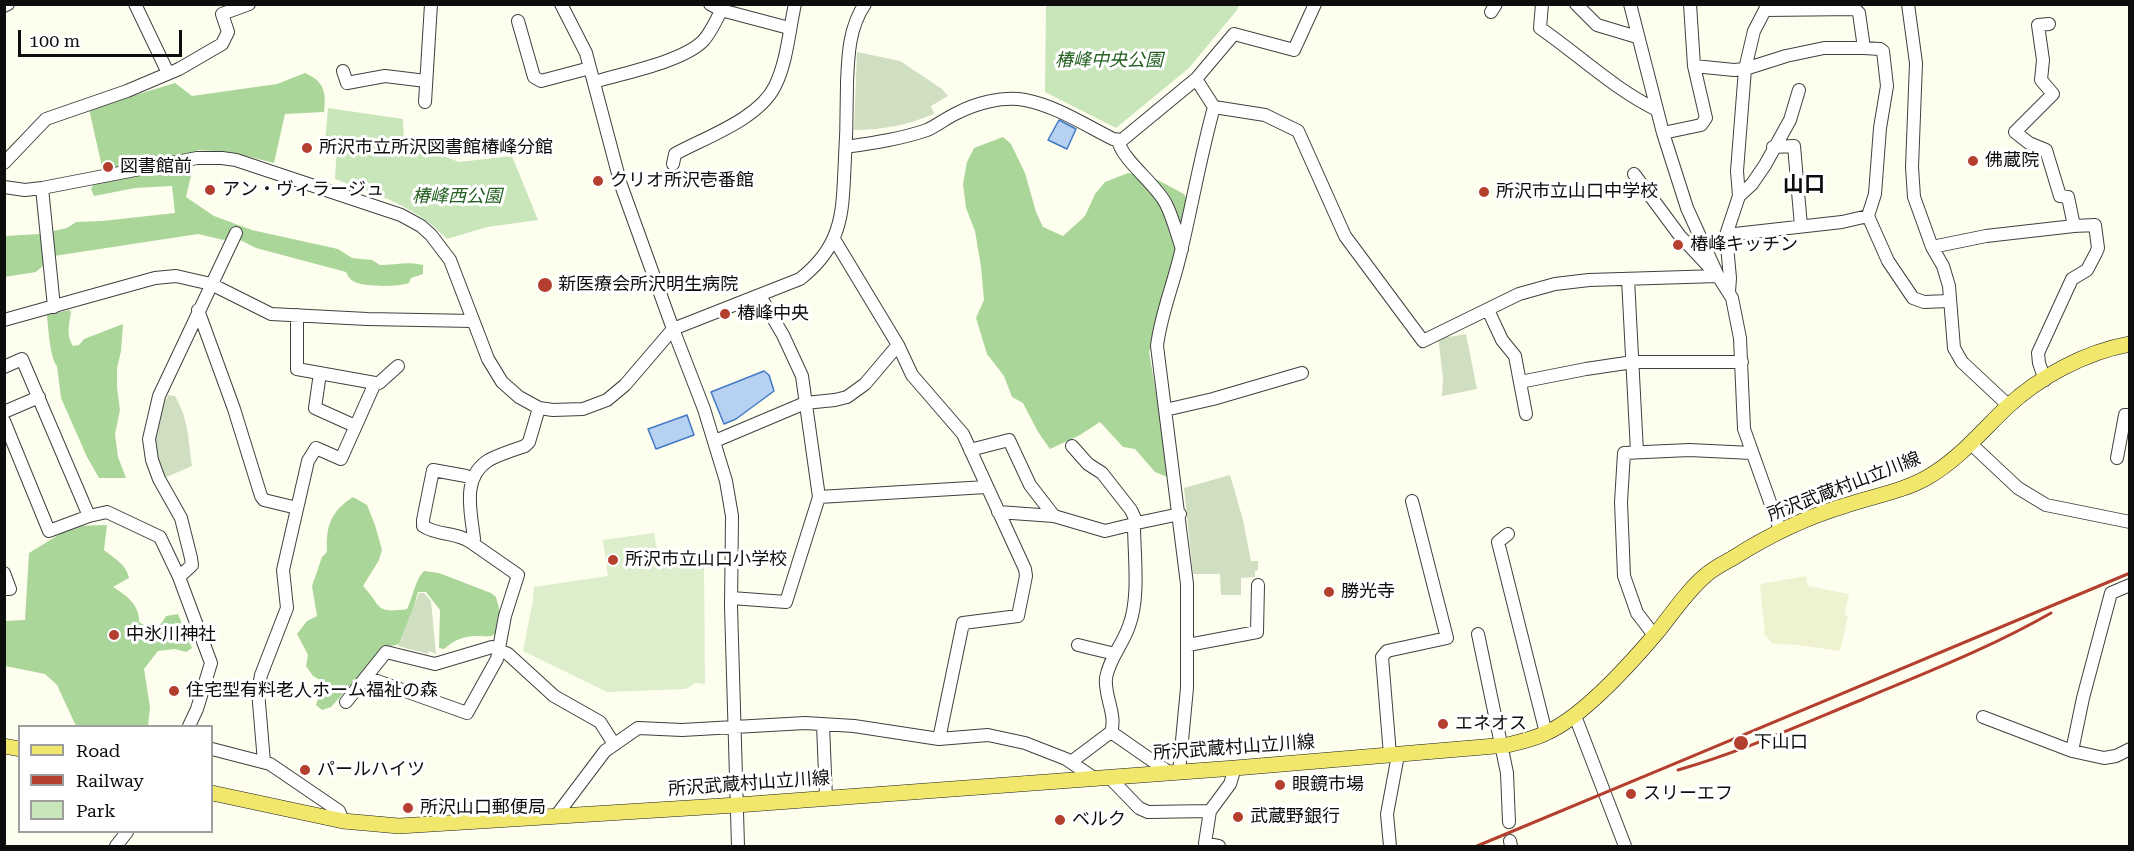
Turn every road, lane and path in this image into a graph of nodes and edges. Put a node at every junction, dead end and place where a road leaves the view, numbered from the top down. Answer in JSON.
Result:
{"nodes":[{"id":1,"x":135,"y":4,"type":"edge"},
{"id":2,"x":249,"y":4,"type":"edge"},
{"id":3,"x":561,"y":4,"type":"edge"},
{"id":4,"x":795,"y":4,"type":"edge"},
{"id":5,"x":866,"y":4,"type":"edge"},
{"id":6,"x":1315,"y":4,"type":"edge"},
{"id":7,"x":1542,"y":4,"type":"edge"},
{"id":8,"x":1576,"y":4,"type":"edge"},
{"id":9,"x":1630,"y":4,"type":"edge"},
{"id":10,"x":1690,"y":4,"type":"edge"},
{"id":11,"x":1908,"y":4,"type":"edge"},
{"id":12,"x":430,"y":5,"type":"edge"},
{"id":13,"x":718,"y":6,"type":"edge"},
{"id":14,"x":1766,"y":7,"type":"edge"},
{"id":15,"x":221,"y":9,"type":"edge"},
{"id":16,"x":518,"y":21,"type":"dead end"},
{"id":17,"x":2049,"y":24,"type":"dead end"},
{"id":18,"x":789,"y":28,"type":"junction"},
{"id":19,"x":1637,"y":38,"type":"junction"},
{"id":20,"x":1864,"y":48,"type":"junction"},
{"id":21,"x":1694,"y":66,"type":"junction"},
{"id":22,"x":590,"y":68,"type":"junction"},
{"id":23,"x":1745,"y":69,"type":"junction"},
{"id":24,"x":343,"y":71,"type":"dead end"},
{"id":25,"x":168,"y":74,"type":"junction"},
{"id":26,"x":1196,"y":79,"type":"junction"},
{"id":27,"x":426,"y":81,"type":"junction"},
{"id":28,"x":594,"y":82,"type":"junction"},
{"id":29,"x":1799,"y":90,"type":"dead end"},
{"id":30,"x":425,"y":102,"type":"dead end"},
{"id":31,"x":1214,"y":107,"type":"junction"},
{"id":32,"x":1657,"y":110,"type":"junction"},
{"id":33,"x":1663,"y":133,"type":"junction"},
{"id":34,"x":1118,"y":140,"type":"junction"},
{"id":35,"x":846,"y":147,"type":"junction"},
{"id":36,"x":1773,"y":147,"type":"junction"},
{"id":37,"x":4,"y":164,"type":"edge"},
{"id":38,"x":673,"y":164,"type":"dead end"},
{"id":39,"x":1634,"y":174,"type":"dead end"},
{"id":40,"x":4,"y":187,"type":"edge"},
{"id":41,"x":42,"y":188,"type":"junction"},
{"id":42,"x":1739,"y":196,"type":"junction"},
{"id":43,"x":1690,"y":215,"type":"junction"},
{"id":44,"x":1868,"y":216,"type":"junction"},
{"id":45,"x":1669,"y":223,"type":"junction"},
{"id":46,"x":1801,"y":226,"type":"junction"},
{"id":47,"x":2074,"y":226,"type":"junction"},
{"id":48,"x":236,"y":232,"type":"dead end"},
{"id":49,"x":1726,"y":235,"type":"junction"},
{"id":50,"x":834,"y":239,"type":"junction"},
{"id":51,"x":1932,"y":247,"type":"junction"},
{"id":52,"x":1182,"y":249,"type":"junction"},
{"id":53,"x":1718,"y":276,"type":"junction"},
{"id":54,"x":1628,"y":279,"type":"junction"},
{"id":55,"x":211,"y":284,"type":"junction"},
{"id":56,"x":1729,"y":292,"type":"junction"},
{"id":57,"x":760,"y":296,"type":"junction"},
{"id":58,"x":1949,"y":301,"type":"junction"},
{"id":59,"x":54,"y":307,"type":"junction"},
{"id":60,"x":198,"y":310,"type":"junction"},
{"id":61,"x":1488,"y":310,"type":"junction"},
{"id":62,"x":297,"y":315,"type":"junction"},
{"id":63,"x":4,"y":320,"type":"edge"},
{"id":64,"x":473,"y":321,"type":"junction"},
{"id":65,"x":673,"y":330,"type":"junction"},
{"id":66,"x":2130,"y":344,"type":"edge"},
{"id":67,"x":898,"y":345,"type":"junction"},
{"id":68,"x":1633,"y":362,"type":"junction"},
{"id":69,"x":1742,"y":362,"type":"junction"},
{"id":70,"x":398,"y":366,"type":"dead end"},
{"id":71,"x":4,"y":367,"type":"edge"},
{"id":72,"x":320,"y":373,"type":"junction"},
{"id":73,"x":1302,"y":373,"type":"dead end"},
{"id":74,"x":2044,"y":380,"type":"junction"},
{"id":75,"x":1520,"y":382,"type":"junction"},
{"id":76,"x":375,"y":383,"type":"junction"},
{"id":77,"x":39,"y":397,"type":"junction"},
{"id":78,"x":805,"y":403,"type":"junction"},
{"id":79,"x":2009,"y":406,"type":"junction"},
{"id":80,"x":539,"y":408,"type":"junction"},
{"id":81,"x":1165,"y":410,"type":"junction"},
{"id":82,"x":4,"y":412,"type":"edge"},
{"id":83,"x":1526,"y":414,"type":"dead end"},
{"id":84,"x":2130,"y":415,"type":"edge"},
{"id":85,"x":4,"y":421,"type":"edge"},
{"id":86,"x":355,"y":426,"type":"junction"},
{"id":87,"x":715,"y":441,"type":"junction"},
{"id":88,"x":1971,"y":444,"type":"junction"},
{"id":89,"x":1072,"y":446,"type":"dead end"},
{"id":90,"x":970,"y":450,"type":"junction"},
{"id":91,"x":1637,"y":452,"type":"junction"},
{"id":92,"x":1752,"y":453,"type":"junction"},
{"id":93,"x":2117,"y":458,"type":"dead end"},
{"id":94,"x":472,"y":479,"type":"junction"},
{"id":95,"x":986,"y":487,"type":"junction"},
{"id":96,"x":819,"y":497,"type":"junction"},
{"id":97,"x":1412,"y":501,"type":"dead end"},
{"id":98,"x":297,"y":508,"type":"junction"},
{"id":99,"x":998,"y":512,"type":"junction"},
{"id":100,"x":1180,"y":514,"type":"junction"},
{"id":101,"x":89,"y":516,"type":"junction"},
{"id":102,"x":1054,"y":516,"type":"junction"},
{"id":103,"x":2130,"y":522,"type":"edge"},
{"id":104,"x":1136,"y":523,"type":"junction"},
{"id":105,"x":1780,"y":530,"type":"junction"},
{"id":106,"x":1508,"y":534,"type":"dead end"},
{"id":107,"x":472,"y":543,"type":"junction"},
{"id":108,"x":4,"y":573,"type":"edge"},
{"id":109,"x":179,"y":577,"type":"junction"},
{"id":110,"x":1258,"y":585,"type":"dead end"},
{"id":111,"x":2130,"y":585,"type":"edge"},
{"id":112,"x":4,"y":589,"type":"edge"},
{"id":113,"x":731,"y":598,"type":"junction"},
{"id":114,"x":1478,"y":634,"type":"dead end"},
{"id":115,"x":1654,"y":635,"type":"junction"},
{"id":116,"x":1078,"y":645,"type":"dead end"},
{"id":117,"x":1188,"y":645,"type":"junction"},
{"id":118,"x":498,"y":648,"type":"junction"},
{"id":119,"x":1115,"y":654,"type":"junction"},
{"id":120,"x":366,"y":677,"type":"junction"},
{"id":121,"x":346,"y":702,"type":"dead end"},
{"id":122,"x":1575,"y":716,"type":"junction"},
{"id":123,"x":1983,"y":717,"type":"dead end"},
{"id":124,"x":189,"y":725,"type":"edge"},
{"id":125,"x":823,"y":725,"type":"junction"},
{"id":126,"x":735,"y":726,"type":"junction"},
{"id":127,"x":1111,"y":732,"type":"junction"},
{"id":128,"x":1546,"y":733,"type":"junction"},
{"id":129,"x":939,"y":739,"type":"junction"},
{"id":130,"x":614,"y":744,"type":"junction"},
{"id":131,"x":1500,"y":746,"type":"junction"},
{"id":132,"x":213,"y":749,"type":"edge"},
{"id":133,"x":2130,"y":749,"type":"edge"},
{"id":134,"x":2072,"y":751,"type":"junction"},
{"id":135,"x":1394,"y":755,"type":"junction"},
{"id":136,"x":264,"y":762,"type":"junction"},
{"id":137,"x":1071,"y":762,"type":"junction"},
{"id":138,"x":1235,"y":768,"type":"junction"},
{"id":139,"x":1175,"y":772,"type":"junction"},
{"id":140,"x":1109,"y":777,"type":"junction"},
{"id":141,"x":1094,"y":778,"type":"junction"},
{"id":142,"x":213,"y":793,"type":"edge"},
{"id":143,"x":825,"y":798,"type":"junction"},
{"id":144,"x":737,"y":805,"type":"junction"},
{"id":145,"x":1210,"y":811,"type":"junction"},
{"id":146,"x":555,"y":816,"type":"junction"},
{"id":147,"x":343,"y":821,"type":"junction"},
{"id":148,"x":1509,"y":822,"type":"dead end"},
{"id":149,"x":126,"y":833,"type":"edge"},
{"id":150,"x":116,"y":846,"type":"edge"},
{"id":151,"x":738,"y":846,"type":"edge"},
{"id":152,"x":1219,"y":846,"type":"edge"},
{"id":153,"x":1390,"y":846,"type":"edge"},
{"id":154,"x":1625,"y":846,"type":"edge"}],
"edges":[{"from":1,"to":25,"type":"street"},
{"from":2,"to":15,"type":"street"},
{"from":3,"to":22,"type":"street"},
{"from":4,"to":18,"type":"street"},
{"from":5,"to":35,"type":"street"},
{"from":6,"to":26,"type":"street"},
{"from":7,"to":32,"type":"street"},
{"from":8,"to":19,"type":"street"},
{"from":9,"to":19,"type":"street"},
{"from":10,"to":21,"type":"street"},
{"from":11,"to":51,"type":"street"},
{"from":12,"to":27,"type":"street"},
{"from":13,"to":18,"type":"street"},
{"from":13,"to":28,"type":"street"},
{"from":14,"to":20,"type":"street"},
{"from":14,"to":23,"type":"street"},
{"from":15,"to":25,"type":"street"},
{"from":16,"to":22,"type":"street"},
{"from":17,"to":47,"type":"street"},
{"from":18,"to":38,"type":"street"},
{"from":19,"to":32,"type":"street"},
{"from":20,"to":23,"type":"street"},
{"from":20,"to":44,"type":"street"},
{"from":21,"to":23,"type":"street"},
{"from":21,"to":33,"type":"street"},
{"from":22,"to":28,"type":"street"},
{"from":23,"to":42,"type":"street"},
{"from":24,"to":27,"type":"street"},
{"from":25,"to":37,"type":"street"},
{"from":26,"to":31,"type":"street"},
{"from":26,"to":34,"type":"street"},
{"from":27,"to":30,"type":"street"},
{"from":28,"to":65,"type":"street"},
{"from":29,"to":36,"type":"street"},
{"from":31,"to":52,"type":"street"},
{"from":31,"to":61,"type":"street"},
{"from":32,"to":33,"type":"street"},
{"from":33,"to":43,"type":"street"},
{"from":34,"to":35,"type":"street"},
{"from":34,"to":52,"type":"street"},
{"from":35,"to":50,"type":"street"},
{"from":36,"to":42,"type":"street"},
{"from":36,"to":46,"type":"street"},
{"from":39,"to":45,"type":"street"},
{"from":40,"to":41,"type":"street"},
{"from":41,"to":59,"type":"street"},
{"from":41,"to":64,"type":"street"},
{"from":42,"to":49,"type":"street"},
{"from":43,"to":45,"type":"street"},
{"from":43,"to":53,"type":"street"},
{"from":44,"to":46,"type":"street"},
{"from":44,"to":58,"type":"street"},
{"from":45,"to":53,"type":"street"},
{"from":46,"to":49,"type":"street"},
{"from":47,"to":51,"type":"street"},
{"from":47,"to":74,"type":"street"},
{"from":48,"to":55,"type":"street"},
{"from":49,"to":56,"type":"street"},
{"from":50,"to":57,"type":"street"},
{"from":50,"to":67,"type":"street"},
{"from":51,"to":58,"type":"street"},
{"from":52,"to":81,"type":"street"},
{"from":53,"to":54,"type":"street"},
{"from":53,"to":56,"type":"street"},
{"from":54,"to":61,"type":"street"},
{"from":54,"to":68,"type":"street"},
{"from":55,"to":59,"type":"street"},
{"from":55,"to":60,"type":"street"},
{"from":55,"to":62,"type":"street"},
{"from":56,"to":69,"type":"street"},
{"from":57,"to":65,"type":"street"},
{"from":57,"to":78,"type":"street"},
{"from":58,"to":79,"type":"street"},
{"from":59,"to":63,"type":"street"},
{"from":60,"to":98,"type":"street"},
{"from":60,"to":109,"type":"street"},
{"from":61,"to":75,"type":"street"},
{"from":62,"to":64,"type":"street"},
{"from":62,"to":72,"type":"street"},
{"from":64,"to":80,"type":"street"},
{"from":65,"to":80,"type":"street"},
{"from":65,"to":87,"type":"street"},
{"from":66,"to":74,"type":"main road","name":"所沢武蔵村山立川線"},
{"from":67,"to":78,"type":"street"},
{"from":67,"to":90,"type":"street"},
{"from":68,"to":69,"type":"street"},
{"from":68,"to":75,"type":"street"},
{"from":68,"to":91,"type":"street"},
{"from":69,"to":92,"type":"street"},
{"from":70,"to":76,"type":"street"},
{"from":71,"to":77,"type":"street"},
{"from":72,"to":76,"type":"street"},
{"from":72,"to":86,"type":"street"},
{"from":73,"to":81,"type":"street"},
{"from":74,"to":79,"type":"main road","name":"所沢武蔵村山立川線"},
{"from":75,"to":83,"type":"street"},
{"from":76,"to":86,"type":"street"},
{"from":77,"to":82,"type":"street"},
{"from":77,"to":101,"type":"street"},
{"from":78,"to":87,"type":"street"},
{"from":78,"to":96,"type":"street"},
{"from":79,"to":88,"type":"main road","name":"所沢武蔵村山立川線"},
{"from":80,"to":94,"type":"street"},
{"from":81,"to":100,"type":"street"},
{"from":84,"to":93,"type":"street"},
{"from":85,"to":101,"type":"street"},
{"from":86,"to":98,"type":"street"},
{"from":87,"to":113,"type":"street"},
{"from":88,"to":103,"type":"street"},
{"from":88,"to":105,"type":"main road","name":"所沢武蔵村山立川線"},
{"from":89,"to":104,"type":"street"},
{"from":90,"to":95,"type":"street"},
{"from":90,"to":102,"type":"street"},
{"from":91,"to":92,"type":"street"},
{"from":91,"to":115,"type":"street"},
{"from":92,"to":105,"type":"street"},
{"from":94,"to":107,"type":"street"},
{"from":94,"to":107,"type":"street"},
{"from":95,"to":96,"type":"street"},
{"from":95,"to":99,"type":"street"},
{"from":96,"to":113,"type":"street"},
{"from":97,"to":135,"type":"street"},
{"from":98,"to":136,"type":"street"},
{"from":99,"to":102,"type":"street"},
{"from":99,"to":129,"type":"street"},
{"from":100,"to":104,"type":"street"},
{"from":100,"to":117,"type":"street"},
{"from":101,"to":109,"type":"street"},
{"from":102,"to":104,"type":"street"},
{"from":104,"to":119,"type":"street"},
{"from":105,"to":115,"type":"main road","name":"所沢武蔵村山立川線"},
{"from":106,"to":128,"type":"street"},
{"from":107,"to":118,"type":"street"},
{"from":108,"to":112,"type":"street"},
{"from":109,"to":124,"type":"street"},
{"from":110,"to":117,"type":"street"},
{"from":111,"to":134,"type":"street"},
{"from":113,"to":126,"type":"street"},
{"from":114,"to":131,"type":"street"},
{"from":115,"to":122,"type":"main road","name":"所沢武蔵村山立川線"},
{"from":116,"to":119,"type":"street"},
{"from":117,"to":139,"type":"street"},
{"from":118,"to":120,"type":"street"},
{"from":118,"to":120,"type":"street"},
{"from":118,"to":130,"type":"street"},
{"from":119,"to":127,"type":"street"},
{"from":120,"to":121,"type":"street"},
{"from":122,"to":128,"type":"main road","name":"所沢武蔵村山立川線"},
{"from":122,"to":154,"type":"street"},
{"from":123,"to":134,"type":"street"},
{"from":125,"to":126,"type":"street"},
{"from":125,"to":129,"type":"street"},
{"from":125,"to":143,"type":"street"},
{"from":126,"to":130,"type":"street"},
{"from":126,"to":144,"type":"street"},
{"from":127,"to":137,"type":"street"},
{"from":127,"to":139,"type":"street"},
{"from":128,"to":131,"type":"main road","name":"所沢武蔵村山立川線"},
{"from":129,"to":137,"type":"street"},
{"from":130,"to":146,"type":"street"},
{"from":131,"to":135,"type":"main road","name":"所沢武蔵村山立川線"},
{"from":131,"to":148,"type":"street"},
{"from":132,"to":136,"type":"street"},
{"from":133,"to":134,"type":"street"},
{"from":135,"to":138,"type":"main road","name":"所沢武蔵村山立川線"},
{"from":135,"to":153,"type":"street"},
{"from":136,"to":147,"type":"street"},
{"from":137,"to":141,"type":"street"},
{"from":138,"to":139,"type":"main road","name":"所沢武蔵村山立川線"},
{"from":138,"to":145,"type":"street"},
{"from":139,"to":140,"type":"main road","name":"所沢武蔵村山立川線"},
{"from":140,"to":141,"type":"main road","name":"所沢武蔵村山立川線"},
{"from":140,"to":145,"type":"street"},
{"from":141,"to":143,"type":"main road","name":"所沢武蔵村山立川線"},
{"from":142,"to":147,"type":"main road","name":"所沢武蔵村山立川線"},
{"from":143,"to":144,"type":"main road","name":"所沢武蔵村山立川線"},
{"from":144,"to":146,"type":"main road","name":"所沢武蔵村山立川線"},
{"from":144,"to":151,"type":"street"},
{"from":145,"to":152,"type":"street"},
{"from":146,"to":147,"type":"main road","name":"所沢武蔵村山立川線"},
{"from":149,"to":150,"type":"street"}]}
